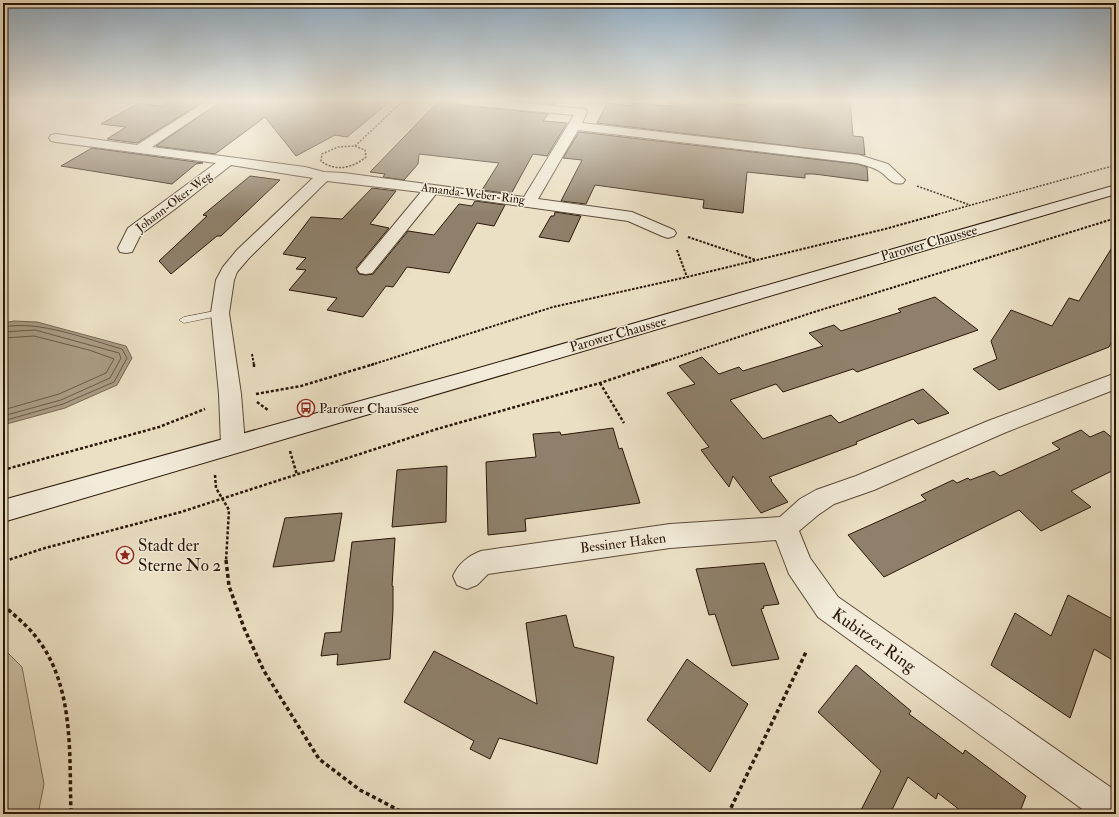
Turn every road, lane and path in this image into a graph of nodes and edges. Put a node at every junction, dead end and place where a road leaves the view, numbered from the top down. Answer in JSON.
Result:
{"nodes":[{"id":1,"x":56,"y":138,"type":"dead end"},
{"id":2,"x":156,"y":138,"type":"edge"},
{"id":3,"x":363,"y":138,"type":"edge"},
{"id":4,"x":566,"y":138,"type":"edge"},
{"id":5,"x":678,"y":138,"type":"edge"},
{"id":6,"x":355,"y":146,"type":"dead end"},
{"id":7,"x":139,"y":149,"type":"junction"},
{"id":8,"x":228,"y":161,"type":"junction"},
{"id":9,"x":1116,"y":165,"type":"edge"},
{"id":10,"x":323,"y":176,"type":"junction"},
{"id":11,"x":898,"y":180,"type":"joint"},
{"id":12,"x":432,"y":189,"type":"junction"},
{"id":13,"x":1116,"y":189,"type":"edge"},
{"id":14,"x":529,"y":202,"type":"junction"},
{"id":15,"x":970,"y":205,"type":"junction"},
{"id":16,"x":1116,"y":218,"type":"edge"},
{"id":17,"x":668,"y":233,"type":"junction"},
{"id":18,"x":126,"y":248,"type":"dead end"},
{"id":19,"x":756,"y":260,"type":"junction"},
{"id":20,"x":366,"y":269,"type":"dead end"},
{"id":21,"x":687,"y":278,"type":"junction"},
{"id":22,"x":220,"y":313,"type":"junction"},
{"id":23,"x":184,"y":320,"type":"dead end"},
{"id":24,"x":251,"y":351,"type":"dead end"},
{"id":25,"x":254,"y":372,"type":"dead end"},
{"id":26,"x":1116,"y":381,"type":"edge"},
{"id":27,"x":600,"y":383,"type":"junction"},
{"id":28,"x":256,"y":390,"type":"dead end"},
{"id":29,"x":256,"y":394,"type":"junction"},
{"id":30,"x":230,"y":401,"type":"junction"},
{"id":31,"x":624,"y":423,"type":"dead end"},
{"id":32,"x":233,"y":444,"type":"junction"},
{"id":33,"x":3,"y":470,"type":"edge"},
{"id":34,"x":222,"y":498,"type":"junction"},
{"id":35,"x":3,"y":511,"type":"edge"},
{"id":36,"x":785,"y":528,"type":"junction"},
{"id":37,"x":3,"y":562,"type":"edge"},
{"id":38,"x":467,"y":576,"type":"dead end"},
{"id":39,"x":3,"y":605,"type":"edge"},
{"id":40,"x":807,"y":650,"type":"dead end"},
{"id":41,"x":1116,"y":812,"type":"edge"},
{"id":42,"x":71,"y":814,"type":"edge"},
{"id":43,"x":406,"y":814,"type":"edge"},
{"id":44,"x":728,"y":814,"type":"edge"}],
"edges":[{"from":1,"to":7,"type":"street","name":"Amanda-Weber-Ring"},
{"from":2,"to":7,"type":"street"},
{"from":3,"to":6,"type":"path"},
{"from":4,"to":14,"type":"street","name":"Amanda-Weber-Ring"},
{"from":5,"to":11,"type":"street"},
{"from":7,"to":8,"type":"street","name":"Amanda-Weber-Ring"},
{"from":8,"to":10,"type":"street","name":"Amanda-Weber-Ring"},
{"from":8,"to":18,"type":"street","name":"Johann-Oker-Weg"},
{"from":9,"to":15,"type":"path"},
{"from":10,"to":12,"type":"street","name":"Amanda-Weber-Ring"},
{"from":10,"to":22,"type":"street"},
{"from":11,"to":15,"type":"path"},
{"from":12,"to":14,"type":"street","name":"Amanda-Weber-Ring"},
{"from":12,"to":20,"type":"street"},
{"from":13,"to":32,"type":"street","name":"Parower Chaussee"},
{"from":14,"to":17,"type":"street"},
{"from":15,"to":19,"type":"path"},
{"from":16,"to":27,"type":"path"},
{"from":17,"to":19,"type":"path"},
{"from":17,"to":21,"type":"path"},
{"from":19,"to":21,"type":"path"},
{"from":21,"to":29,"type":"path"},
{"from":22,"to":23,"type":"lane"},
{"from":22,"to":30,"type":"street"},
{"from":24,"to":25,"type":"path"},
{"from":26,"to":36,"type":"street"},
{"from":27,"to":31,"type":"path"},
{"from":27,"to":34,"type":"path"},
{"from":28,"to":29,"type":"path"},
{"from":29,"to":30,"type":"path"},
{"from":30,"to":32,"type":"street"},
{"from":30,"to":33,"type":"path"},
{"from":32,"to":35,"type":"street","name":"Parower Chaussee"},
{"from":34,"to":37,"type":"path"},
{"from":34,"to":43,"type":"path"},
{"from":36,"to":38,"type":"street","name":"Bessiner Haken"},
{"from":36,"to":41,"type":"street","name":"Kubitzer Ring"},
{"from":39,"to":42,"type":"path"},
{"from":40,"to":44,"type":"path"}]}
